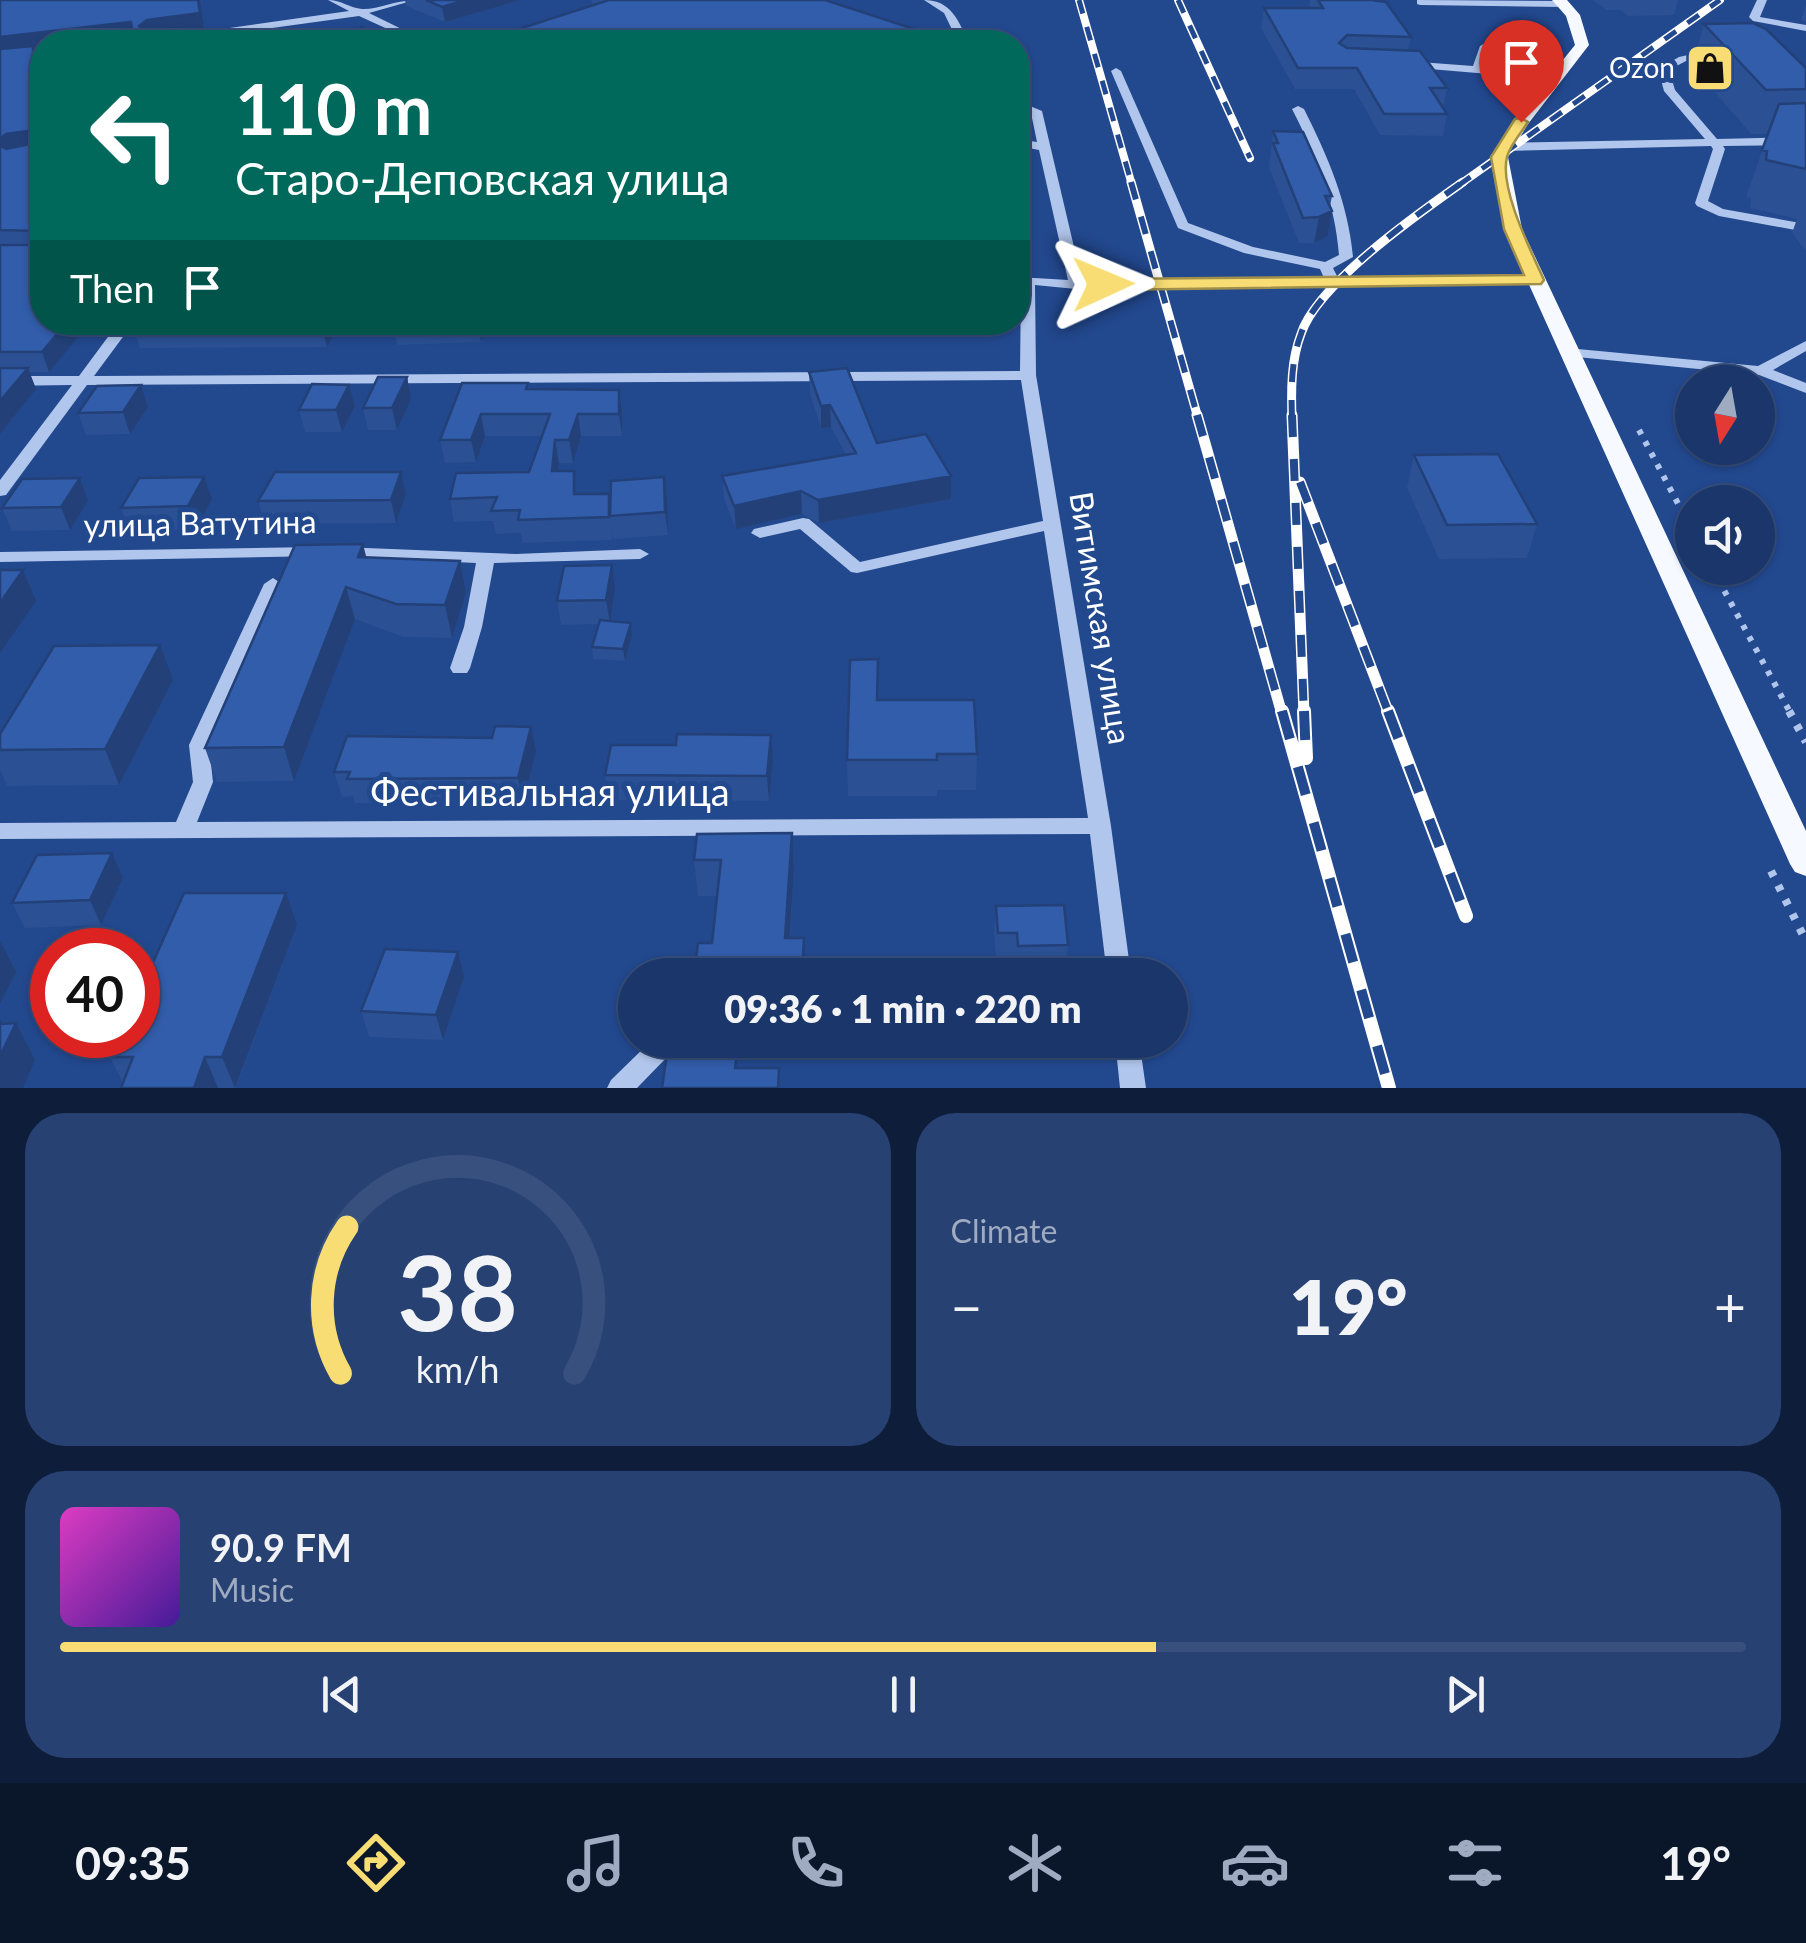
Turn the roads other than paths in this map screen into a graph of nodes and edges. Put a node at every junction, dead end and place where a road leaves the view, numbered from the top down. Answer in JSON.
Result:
{"nodes":[{"id":1,"x":333,"y":0,"type":"edge"},
{"id":2,"x":410,"y":0,"type":"edge"},
{"id":3,"x":928,"y":0,"type":"edge"},
{"id":4,"x":1762,"y":0,"type":"edge"},
{"id":5,"x":1484,"y":1,"type":"edge"},
{"id":6,"x":1420,"y":2,"type":"edge"},
{"id":7,"x":1561,"y":2,"type":"edge"},
{"id":8,"x":358,"y":13,"type":"junction"},
{"id":9,"x":1806,"y":28,"type":"edge"},
{"id":10,"x":271,"y":30,"type":"edge"},
{"id":11,"x":396,"y":30,"type":"edge"},
{"id":12,"x":957,"y":30,"type":"edge"},
{"id":13,"x":1491,"y":42,"type":"dead end"},
{"id":14,"x":1721,"y":51,"type":"edge"},
{"id":15,"x":30,"y":55,"type":"edge"},
{"id":16,"x":0,"y":59,"type":"edge"},
{"id":17,"x":1399,"y":64,"type":"edge"},
{"id":18,"x":1478,"y":70,"type":"junction"},
{"id":19,"x":1116,"y":71,"type":"dead end"},
{"id":20,"x":1554,"y":82,"type":"junction"},
{"id":21,"x":1030,"y":109,"type":"edge"},
{"id":22,"x":1298,"y":109,"type":"dead end"},
{"id":23,"x":1712,"y":142,"type":"junction"},
{"id":24,"x":1806,"y":142,"type":"edge"},
{"id":25,"x":1030,"y":145,"type":"edge"},
{"id":26,"x":1044,"y":147,"type":"junction"},
{"id":27,"x":1506,"y":147,"type":"junction"},
{"id":28,"x":1806,"y":228,"type":"edge"},
{"id":29,"x":1326,"y":266,"type":"junction"},
{"id":30,"x":1535,"y":280,"type":"junction"},
{"id":31,"x":1030,"y":281,"type":"edge"},
{"id":32,"x":1332,"y":281,"type":"junction"},
{"id":33,"x":1076,"y":285,"type":"junction"},
{"id":34,"x":117,"y":335,"type":"edge"},
{"id":35,"x":1026,"y":335,"type":"edge"},
{"id":36,"x":1806,"y":345,"type":"edge"},
{"id":37,"x":1566,"y":352,"type":"junction"},
{"id":38,"x":1707,"y":365,"type":"edge"},
{"id":39,"x":1770,"y":365,"type":"edge"},
{"id":40,"x":1028,"y":374,"type":"junction"},
{"id":41,"x":1775,"y":376,"type":"edge"},
{"id":42,"x":83,"y":380,"type":"junction"},
{"id":43,"x":0,"y":382,"type":"edge"},
{"id":44,"x":1806,"y":388,"type":"edge"},
{"id":45,"x":0,"y":491,"type":"edge"},
{"id":46,"x":1052,"y":524,"type":"junction"},
{"id":47,"x":760,"y":533,"type":"dead end"},
{"id":48,"x":640,"y":554,"type":"dead end"},
{"id":49,"x":486,"y":557,"type":"junction"},
{"id":50,"x":0,"y":558,"type":"edge"},
{"id":51,"x":273,"y":584,"type":"edge"},
{"id":52,"x":460,"y":668,"type":"dead end"},
{"id":53,"x":1100,"y":826,"type":"junction"},
{"id":54,"x":183,"y":830,"type":"junction"},
{"id":55,"x":0,"y":831,"type":"edge"},
{"id":56,"x":1806,"y":864,"type":"edge"},
{"id":57,"x":1117,"y":958,"type":"edge"},
{"id":58,"x":650,"y":1058,"type":"edge"},
{"id":59,"x":1129,"y":1058,"type":"edge"},
{"id":60,"x":620,"y":1088,"type":"edge"},
{"id":61,"x":1133,"y":1088,"type":"edge"}],
"edges":[{"from":1,"to":8,"type":"street"},
{"from":2,"to":8,"type":"street"},
{"from":3,"to":12,"type":"street"},
{"from":4,"to":9,"type":"street"},
{"from":5,"to":6,"type":"street"},
{"from":5,"to":7,"type":"street"},
{"from":7,"to":20,"type":"main road"},
{"from":8,"to":10,"type":"street"},
{"from":8,"to":11,"type":"street"},
{"from":13,"to":18,"type":"street"},
{"from":14,"to":23,"type":"street"},
{"from":15,"to":16,"type":"street"},
{"from":17,"to":18,"type":"street"},
{"from":18,"to":20,"type":"street"},
{"from":19,"to":29,"type":"street"},
{"from":20,"to":27,"type":"main road"},
{"from":21,"to":26,"type":"street"},
{"from":22,"to":29,"type":"street"},
{"from":23,"to":24,"type":"street"},
{"from":23,"to":27,"type":"street"},
{"from":23,"to":28,"type":"street"},
{"from":25,"to":26,"type":"street"},
{"from":26,"to":33,"type":"street"},
{"from":27,"to":30,"type":"main road"},
{"from":29,"to":32,"type":"street"},
{"from":30,"to":32,"type":"street"},
{"from":30,"to":37,"type":"main road"},
{"from":31,"to":33,"type":"street"},
{"from":32,"to":33,"type":"street"},
{"from":34,"to":42,"type":"street"},
{"from":35,"to":40,"type":"street","name":"Витимская улица"},
{"from":36,"to":39,"type":"street"},
{"from":37,"to":38,"type":"street"},
{"from":37,"to":56,"type":"main road"},
{"from":40,"to":42,"type":"street"},
{"from":40,"to":46,"type":"street","name":"Витимская улица"},
{"from":41,"to":44,"type":"street"},
{"from":42,"to":43,"type":"street"},
{"from":42,"to":45,"type":"street"},
{"from":46,"to":47,"type":"street"},
{"from":46,"to":53,"type":"street","name":"Витимская улица"},
{"from":48,"to":49,"type":"street","name":"улица Ватутина"},
{"from":49,"to":50,"type":"street","name":"улица Ватутина"},
{"from":49,"to":52,"type":"street"},
{"from":51,"to":54,"type":"street"},
{"from":53,"to":54,"type":"street","name":"Фестивальная улица"},
{"from":53,"to":57,"type":"street","name":"Витимская улица"},
{"from":54,"to":55,"type":"street","name":"Фестивальная улица"},
{"from":58,"to":60,"type":"street"},
{"from":59,"to":61,"type":"street"}]}
